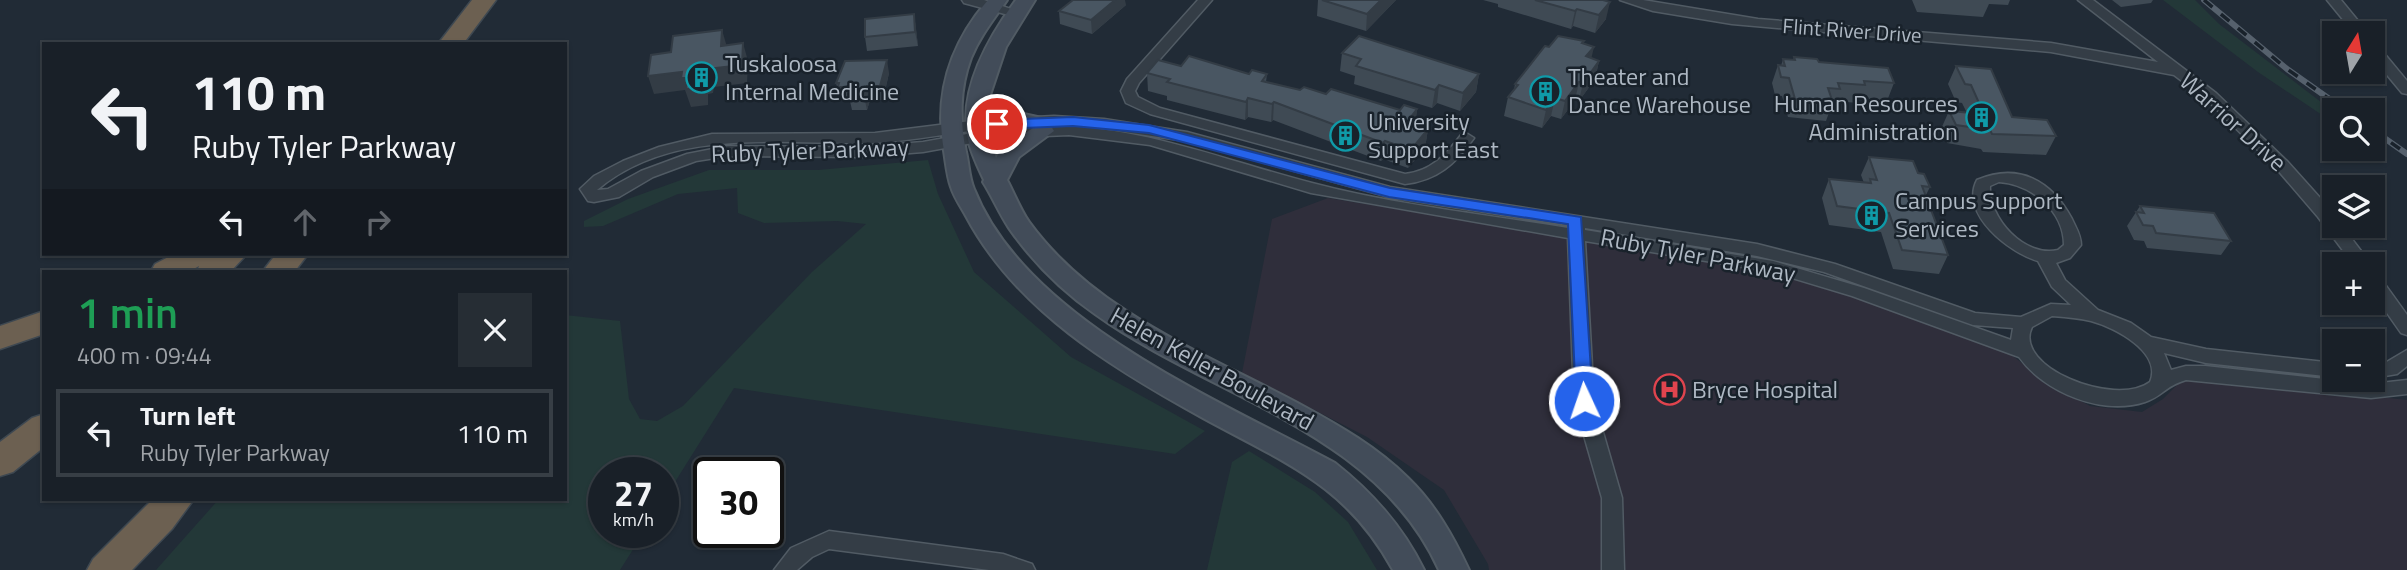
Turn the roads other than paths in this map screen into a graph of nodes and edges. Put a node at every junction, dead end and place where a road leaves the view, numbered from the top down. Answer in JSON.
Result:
{"nodes":[{"id":1,"x":484,"y":0,"type":"edge"},
{"id":2,"x":503,"y":0,"type":"edge"},
{"id":3,"x":969,"y":0,"type":"edge"},
{"id":4,"x":1205,"y":0,"type":"edge"},
{"id":5,"x":1627,"y":0,"type":"edge"},
{"id":6,"x":2085,"y":0,"type":"edge"},
{"id":7,"x":2334,"y":0,"type":"edge"},
{"id":8,"x":995,"y":3,"type":"edge"},
{"id":9,"x":1021,"y":6,"type":"edge"},
{"id":10,"x":2351,"y":21,"type":"edge"},
{"id":11,"x":2132,"y":35,"type":"junction"},
{"id":12,"x":452,"y":42,"type":"edge"},
{"id":13,"x":472,"y":42,"type":"edge"},
{"id":14,"x":2079,"y":50,"type":"junction"},
{"id":15,"x":2385,"y":64,"type":"edge"},
{"id":16,"x":2177,"y":71,"type":"junction"},
{"id":17,"x":2391,"y":72,"type":"junction"},
{"id":18,"x":2407,"y":73,"type":"edge"},
{"id":19,"x":2407,"y":90,"type":"edge"},
{"id":20,"x":979,"y":101,"type":"junction"},
{"id":21,"x":1039,"y":127,"type":"junction"},
{"id":22,"x":979,"y":131,"type":"junction"},
{"id":23,"x":950,"y":135,"type":"junction"},
{"id":24,"x":1466,"y":138,"type":"dead end"},
{"id":25,"x":742,"y":145,"type":"junction"},
{"id":26,"x":994,"y":182,"type":"junction"},
{"id":27,"x":1576,"y":227,"type":"junction"},
{"id":28,"x":2353,"y":252,"type":"edge"},
{"id":29,"x":194,"y":256,"type":"edge"},
{"id":30,"x":231,"y":256,"type":"edge"},
{"id":31,"x":256,"y":256,"type":"edge"},
{"id":32,"x":291,"y":256,"type":"edge"},
{"id":33,"x":2045,"y":258,"type":"junction"},
{"id":34,"x":168,"y":270,"type":"edge"},
{"id":35,"x":213,"y":270,"type":"edge"},
{"id":36,"x":239,"y":270,"type":"edge"},
{"id":37,"x":279,"y":270,"type":"edge"},
{"id":38,"x":2058,"y":283,"type":"junction"},
{"id":39,"x":2385,"y":297,"type":"edge"},
{"id":40,"x":2051,"y":310,"type":"junction"},
{"id":41,"x":2091,"y":314,"type":"junction"},
{"id":42,"x":42,"y":323,"type":"edge"},
{"id":43,"x":2023,"y":323,"type":"junction"},
{"id":44,"x":2407,"y":329,"type":"edge"},
{"id":45,"x":0,"y":338,"type":"edge"},
{"id":46,"x":2144,"y":342,"type":"junction"},
{"id":47,"x":2025,"y":352,"type":"junction"},
{"id":48,"x":2407,"y":358,"type":"edge"},
{"id":49,"x":2322,"y":369,"type":"edge"},
{"id":50,"x":2385,"y":370,"type":"edge"},
{"id":51,"x":2162,"y":380,"type":"junction"},
{"id":52,"x":2407,"y":387,"type":"edge"},
{"id":53,"x":42,"y":404,"type":"edge"},
{"id":54,"x":42,"y":429,"type":"edge"},
{"id":55,"x":0,"y":436,"type":"edge"},
{"id":56,"x":42,"y":445,"type":"edge"},
{"id":57,"x":0,"y":462,"type":"edge"},
{"id":58,"x":0,"y":470,"type":"edge"},
{"id":59,"x":172,"y":501,"type":"edge"},
{"id":60,"x":192,"y":501,"type":"edge"},
{"id":61,"x":107,"y":570,"type":"edge"},
{"id":62,"x":126,"y":570,"type":"edge"},
{"id":63,"x":785,"y":570,"type":"edge"},
{"id":64,"x":1024,"y":570,"type":"edge"},
{"id":65,"x":1409,"y":570,"type":"edge"},
{"id":66,"x":1454,"y":570,"type":"edge"},
{"id":67,"x":1613,"y":570,"type":"edge"}],
"edges":[{"from":1,"to":12,"type":"highway"},
{"from":2,"to":13,"type":"highway"},
{"from":3,"to":8,"type":"street"},
{"from":4,"to":24,"type":"street"},
{"from":5,"to":14,"type":"street","name":"Flint River Drive"},
{"from":6,"to":11,"type":"street","name":"Warrior Drive"},
{"from":7,"to":10,"type":"street"},
{"from":8,"to":9,"type":"street"},
{"from":8,"to":23,"type":"street","name":"Helen Keller Boulevard"},
{"from":9,"to":20,"type":"street","name":"Helen Keller Boulevard"},
{"from":11,"to":14,"type":"street","name":"Flint River Drive"},
{"from":11,"to":16,"type":"street","name":"Warrior Drive"},
{"from":14,"to":16,"type":"street","name":"Flint River Drive"},
{"from":15,"to":17,"type":"street"},
{"from":16,"to":28,"type":"street","name":"Warrior Drive"},
{"from":17,"to":18,"type":"street"},
{"from":17,"to":19,"type":"street"},
{"from":20,"to":21,"type":"street"},
{"from":20,"to":22,"type":"street","name":"Helen Keller Boulevard"},
{"from":21,"to":22,"type":"street","name":"Ruby Tyler Parkway"},
{"from":21,"to":26,"type":"street"},
{"from":21,"to":27,"type":"street","name":"Ruby Tyler Parkway"},
{"from":22,"to":23,"type":"street","name":"Ruby Tyler Parkway"},
{"from":22,"to":26,"type":"street","name":"Helen Keller Boulevard"},
{"from":23,"to":25,"type":"street","name":"Ruby Tyler Parkway"},
{"from":23,"to":65,"type":"street","name":"Helen Keller Boulevard"},
{"from":25,"to":25,"type":"street","name":"Ruby Tyler Parkway"},
{"from":26,"to":66,"type":"street","name":"Helen Keller Boulevard"},
{"from":27,"to":43,"type":"street","name":"Ruby Tyler Parkway"},
{"from":27,"to":47,"type":"street","name":"Ruby Tyler Parkway"},
{"from":27,"to":67,"type":"street"},
{"from":29,"to":34,"type":"highway"},
{"from":30,"to":35,"type":"highway"},
{"from":31,"to":36,"type":"highway"},
{"from":32,"to":37,"type":"highway"},
{"from":33,"to":33,"type":"street"},
{"from":33,"to":38,"type":"street"},
{"from":38,"to":40,"type":"street"},
{"from":38,"to":41,"type":"street"},
{"from":39,"to":44,"type":"street"},
{"from":40,"to":41,"type":"street"},
{"from":40,"to":43,"type":"street"},
{"from":41,"to":46,"type":"street"},
{"from":42,"to":45,"type":"highway"},
{"from":43,"to":47,"type":"street"},
{"from":46,"to":49,"type":"street"},
{"from":46,"to":51,"type":"street"},
{"from":47,"to":51,"type":"street"},
{"from":48,"to":50,"type":"street"},
{"from":51,"to":52,"type":"street"},
{"from":53,"to":55,"type":"highway"},
{"from":54,"to":57,"type":"highway"},
{"from":56,"to":58,"type":"highway"},
{"from":59,"to":61,"type":"highway"},
{"from":60,"to":62,"type":"highway"},
{"from":63,"to":64,"type":"street"}]}
